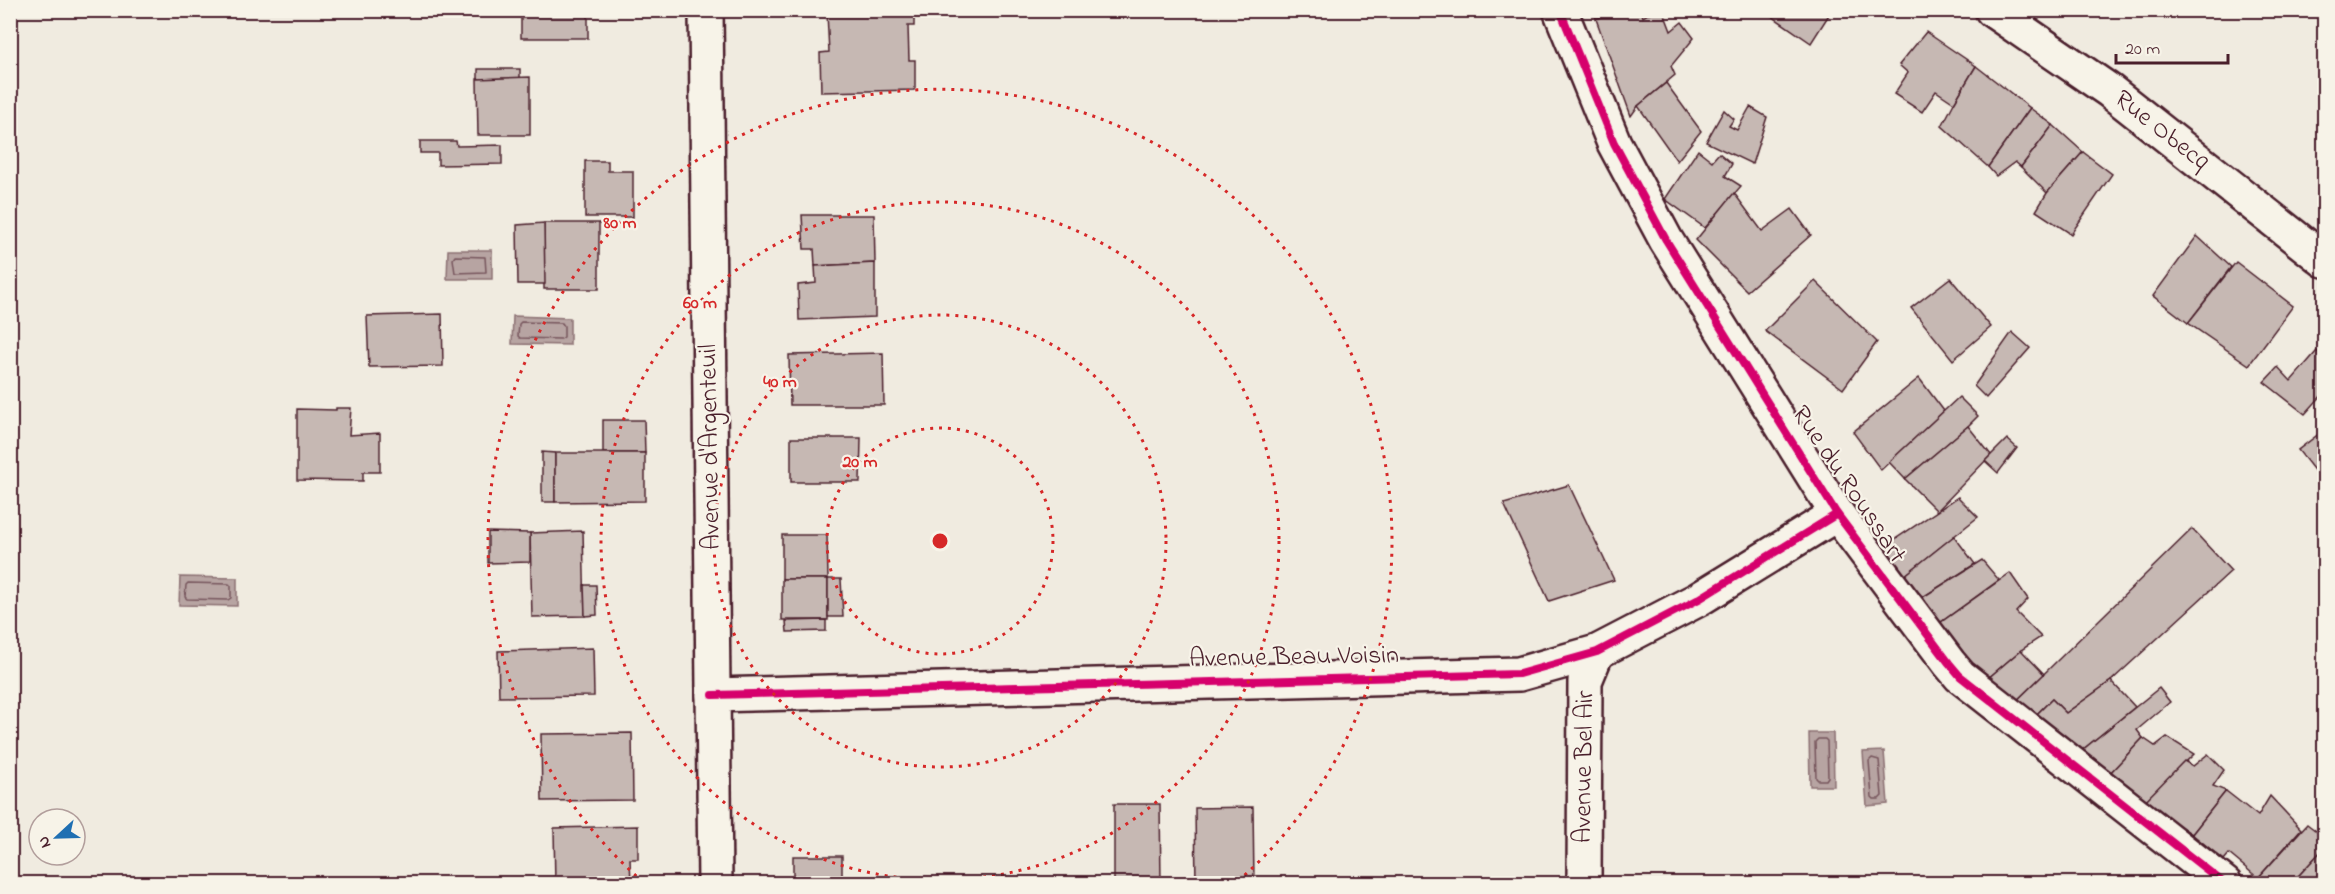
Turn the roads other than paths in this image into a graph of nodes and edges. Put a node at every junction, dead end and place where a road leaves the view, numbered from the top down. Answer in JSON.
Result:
{"nodes":[{"id":1,"x":706,"y":10,"type":"edge"},
{"id":2,"x":1560,"y":10,"type":"edge"},
{"id":3,"x":1992,"y":10,"type":"edge"},
{"id":4,"x":2325,"y":260,"type":"edge"},
{"id":5,"x":1837,"y":514,"type":"junction"},
{"id":6,"x":1597,"y":652,"type":"junction"},
{"id":7,"x":713,"y":694,"type":"junction"},
{"id":8,"x":716,"y":884,"type":"edge"},
{"id":9,"x":1584,"y":884,"type":"edge"},
{"id":10,"x":2225,"y":884,"type":"edge"}],
"edges":[{"from":1,"to":7,"type":"street","name":"Avenue d'Argenteuil"},
{"from":2,"to":5,"type":"street","name":"Rue du Roussart"},
{"from":3,"to":4,"type":"street","name":"Rue Obecq"},
{"from":5,"to":6,"type":"street","name":"Avenue Beau Voisin"},
{"from":5,"to":10,"type":"street","name":"Rue du Roussart"},
{"from":6,"to":7,"type":"street","name":"Avenue Beau Voisin"},
{"from":6,"to":9,"type":"street","name":"Avenue Bel Air"},
{"from":7,"to":8,"type":"street","name":"Avenue d'Argenteuil"}]}
